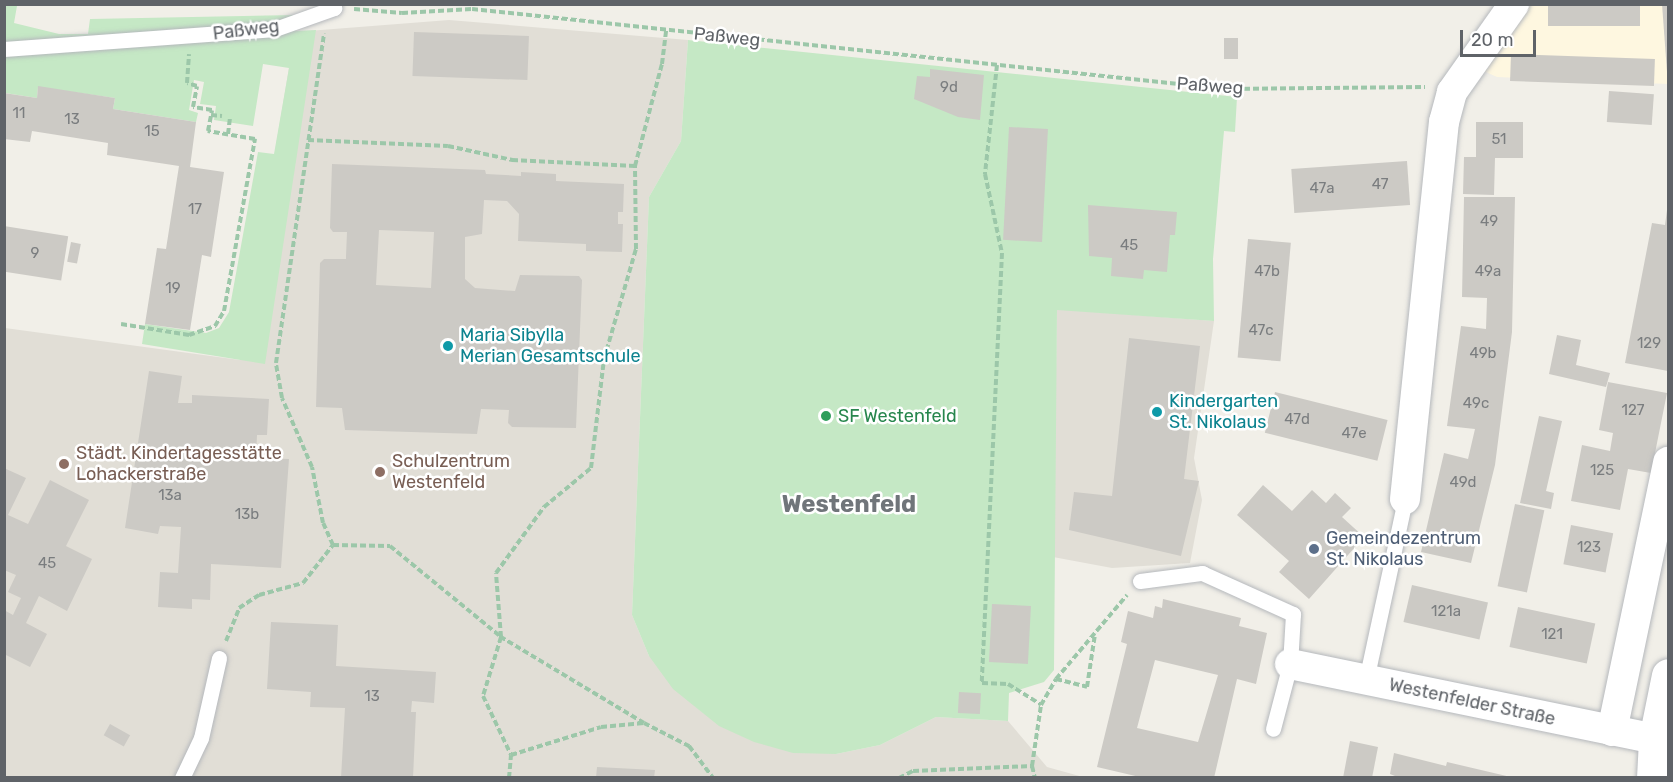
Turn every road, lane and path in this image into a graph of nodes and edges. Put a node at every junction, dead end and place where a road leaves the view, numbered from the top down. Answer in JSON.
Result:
{"nodes":[{"id":1,"x":1514,"y":4,"type":"edge"},
{"id":2,"x":334,"y":6,"type":"edge"},
{"id":3,"x":472,"y":7,"type":"edge"},
{"id":4,"x":666,"y":30,"type":"junction"},
{"id":5,"x":190,"y":35,"type":"junction"},
{"id":6,"x":4,"y":49,"type":"edge"},
{"id":7,"x":997,"y":65,"type":"junction"},
{"id":8,"x":1452,"y":92,"type":"junction"},
{"id":9,"x":211,"y":114,"type":"junction"},
{"id":10,"x":222,"y":116,"type":"dead end"},
{"id":11,"x":230,"y":118,"type":"dead end"},
{"id":12,"x":228,"y":134,"type":"junction"},
{"id":13,"x":308,"y":140,"type":"junction"},
{"id":14,"x":635,"y":166,"type":"junction"},
{"id":15,"x":121,"y":324,"type":"dead end"},
{"id":16,"x":1668,"y":462,"type":"edge"},
{"id":17,"x":1405,"y":499,"type":"joint"},
{"id":18,"x":333,"y":545,"type":"junction"},
{"id":19,"x":1140,"y":581,"type":"joint"},
{"id":20,"x":1095,"y":634,"type":"junction"},
{"id":21,"x":501,"y":637,"type":"junction"},
{"id":22,"x":219,"y":658,"type":"joint"},
{"id":23,"x":1290,"y":663,"type":"junction"},
{"id":24,"x":1668,"y":675,"type":"edge"},
{"id":25,"x":1056,"y":679,"type":"junction"},
{"id":26,"x":1366,"y":680,"type":"junction"},
{"id":27,"x":1041,"y":705,"type":"junction"},
{"id":28,"x":644,"y":723,"type":"junction"},
{"id":29,"x":1273,"y":729,"type":"dead end"},
{"id":30,"x":1611,"y":731,"type":"junction"},
{"id":31,"x":1655,"y":740,"type":"junction"},
{"id":32,"x":511,"y":755,"type":"junction"},
{"id":33,"x":1032,"y":766,"type":"junction"},
{"id":34,"x":182,"y":777,"type":"edge"},
{"id":35,"x":509,"y":777,"type":"edge"},
{"id":36,"x":713,"y":777,"type":"edge"},
{"id":37,"x":899,"y":777,"type":"edge"},
{"id":38,"x":1035,"y":777,"type":"edge"},
{"id":39,"x":1639,"y":777,"type":"edge"},
{"id":40,"x":1653,"y":777,"type":"edge"}],
"edges":[{"from":1,"to":8,"type":"street"},
{"from":2,"to":3,"type":"path","name":"Paßweg"},
{"from":2,"to":5,"type":"lane","name":"Paßweg"},
{"from":2,"to":13,"type":"path"},
{"from":3,"to":4,"type":"path","name":"Paßweg"},
{"from":4,"to":7,"type":"path","name":"Paßweg"},
{"from":4,"to":14,"type":"path"},
{"from":5,"to":6,"type":"lane","name":"Paßweg"},
{"from":5,"to":9,"type":"path"},
{"from":7,"to":8,"type":"path","name":"Paßweg"},
{"from":7,"to":27,"type":"path"},
{"from":8,"to":17,"type":"street"},
{"from":9,"to":10,"type":"path"},
{"from":9,"to":12,"type":"path"},
{"from":11,"to":12,"type":"path"},
{"from":12,"to":15,"type":"path"},
{"from":13,"to":14,"type":"path"},
{"from":13,"to":18,"type":"path"},
{"from":14,"to":21,"type":"path"},
{"from":16,"to":30,"type":"street"},
{"from":17,"to":26,"type":"lane"},
{"from":18,"to":21,"type":"path"},
{"from":18,"to":22,"type":"path"},
{"from":19,"to":20,"type":"path"},
{"from":19,"to":23,"type":"lane"},
{"from":20,"to":25,"type":"path"},
{"from":20,"to":25,"type":"path"},
{"from":21,"to":28,"type":"path"},
{"from":21,"to":32,"type":"path"},
{"from":22,"to":34,"type":"lane"},
{"from":23,"to":26,"type":"street","name":"Westenfelder Straße"},
{"from":23,"to":29,"type":"lane"},
{"from":24,"to":31,"type":"street"},
{"from":25,"to":27,"type":"path"},
{"from":26,"to":30,"type":"street","name":"Westenfelder Straße"},
{"from":27,"to":33,"type":"path"},
{"from":28,"to":32,"type":"path"},
{"from":28,"to":36,"type":"path"},
{"from":30,"to":31,"type":"street","name":"Westenfelder Straße"},
{"from":31,"to":39,"type":"street"},
{"from":31,"to":40,"type":"street"},
{"from":32,"to":35,"type":"path"},
{"from":33,"to":37,"type":"path"},
{"from":33,"to":38,"type":"path"}]}
